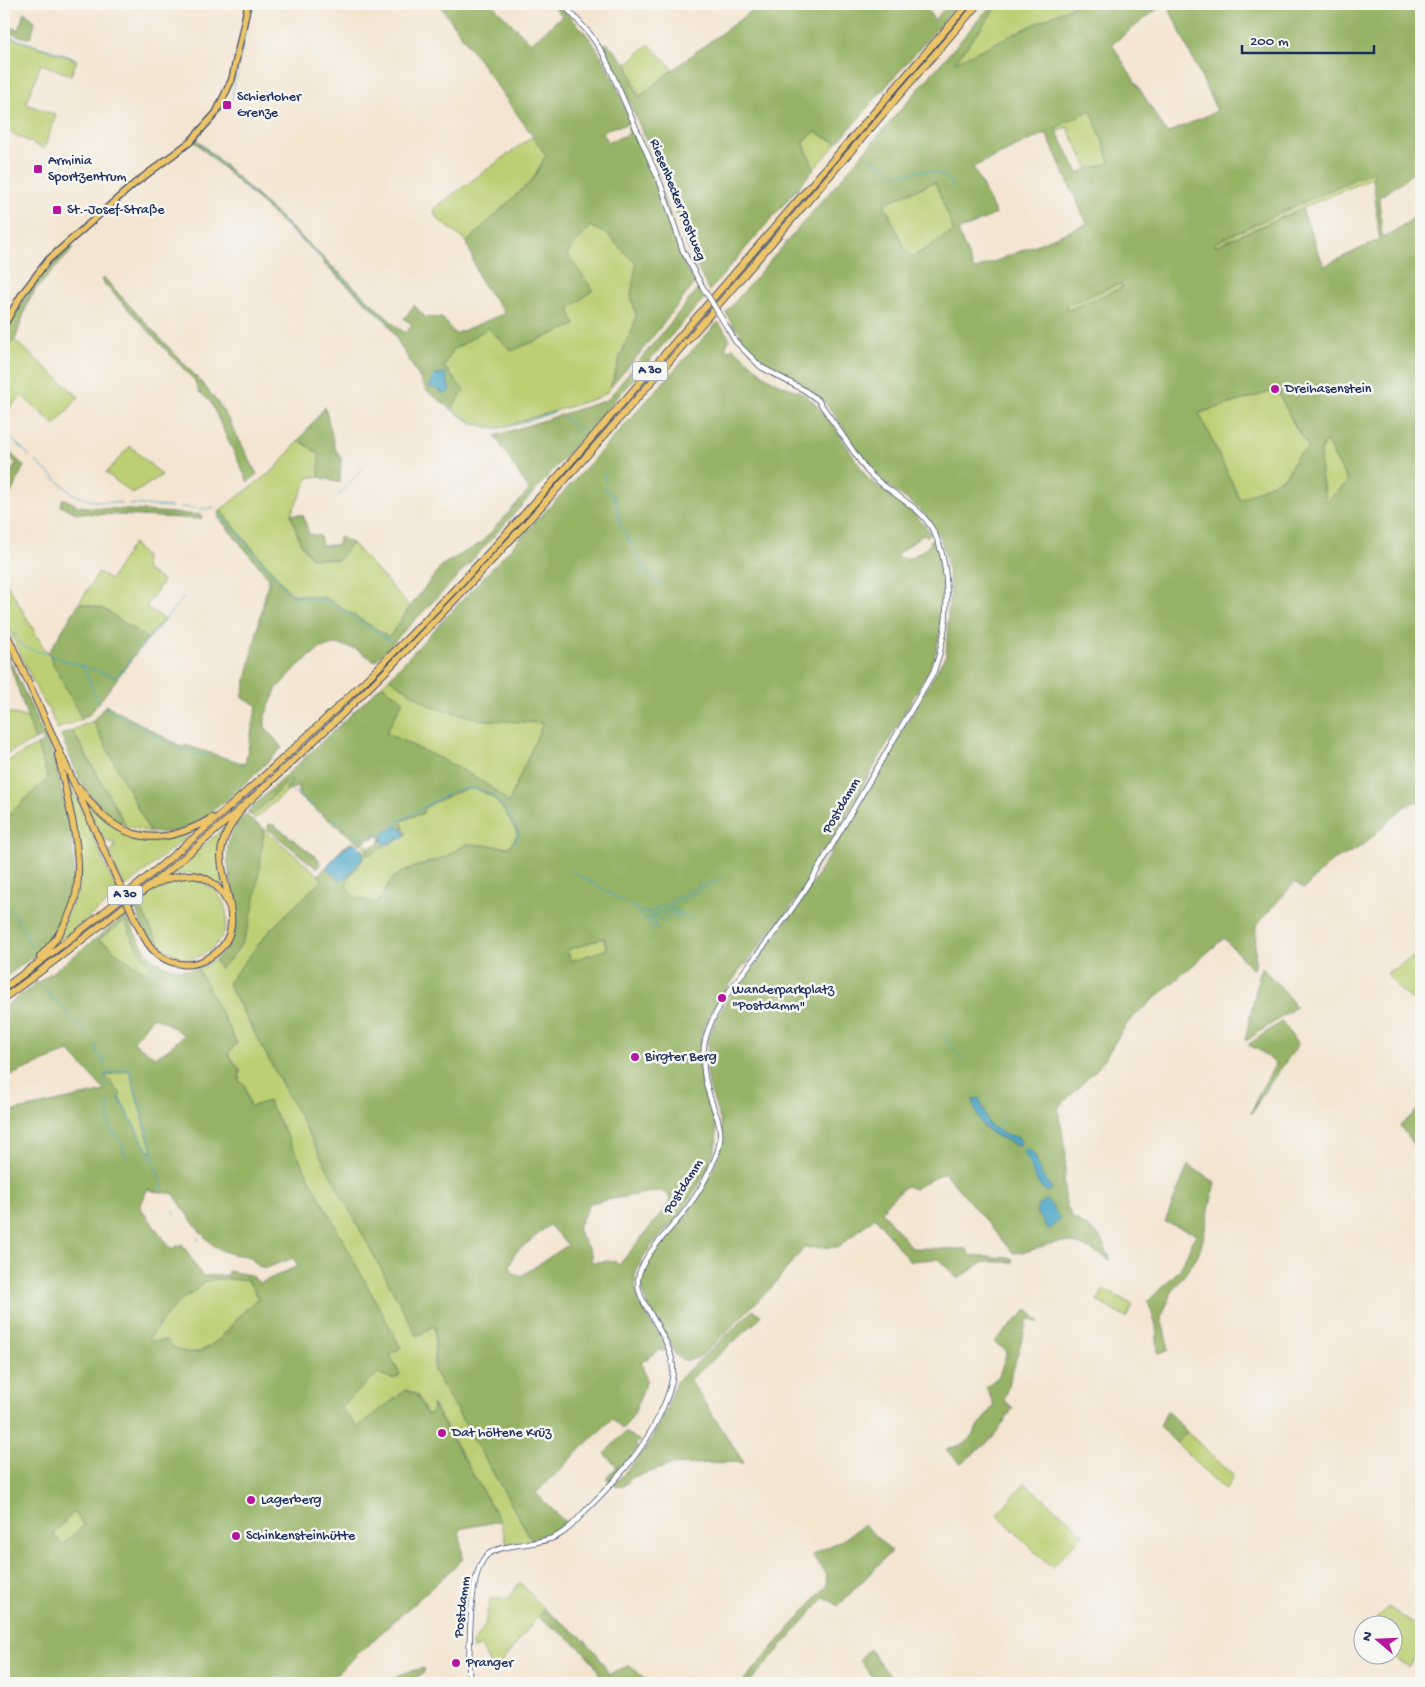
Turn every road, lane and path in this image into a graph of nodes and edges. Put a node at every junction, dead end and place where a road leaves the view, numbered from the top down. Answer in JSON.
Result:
{"nodes":[{"id":1,"x":248,"y":4,"type":"edge"},
{"id":2,"x":563,"y":4,"type":"edge"},
{"id":3,"x":968,"y":4,"type":"edge"},
{"id":4,"x":978,"y":4,"type":"edge"},
{"id":5,"x":4,"y":325,"type":"edge"},
{"id":6,"x":4,"y":628,"type":"edge"},
{"id":7,"x":940,"y":654,"type":"joint"},
{"id":8,"x":56,"y":744,"type":"junction"},
{"id":9,"x":74,"y":782,"type":"junction"},
{"id":10,"x":224,"y":812,"type":"junction"},
{"id":11,"x":237,"y":813,"type":"junction"},
{"id":12,"x":140,"y":893,"type":"junction"},
{"id":13,"x":231,"y":914,"type":"junction"},
{"id":14,"x":23,"y":974,"type":"junction"},
{"id":15,"x":6,"y":986,"type":"edge"},
{"id":16,"x":4,"y":998,"type":"edge"},
{"id":17,"x":471,"y":1683,"type":"edge"}],
"edges":[{"from":1,"to":5,"type":"main road"},
{"from":2,"to":7,"type":"street","name":"Riesenbecker Postweg","bridge":true},
{"from":3,"to":10,"type":"highway","number":"A 30"},
{"from":4,"to":11,"type":"highway","number":"A 30"},
{"from":6,"to":8,"type":"highway"},
{"from":7,"to":17,"type":"street","name":"Postdamm"},
{"from":8,"to":9,"type":"highway"},
{"from":8,"to":14,"type":"highway"},
{"from":9,"to":10,"type":"highway"},
{"from":9,"to":13,"type":"highway","bridge":true},
{"from":10,"to":14,"type":"highway","number":"A 30"},
{"from":11,"to":12,"type":"highway","number":"A 30"},
{"from":11,"to":13,"type":"highway"},
{"from":12,"to":13,"type":"highway"},
{"from":12,"to":16,"type":"highway","number":"A 30"},
{"from":14,"to":15,"type":"highway","number":"A 30"}]}
